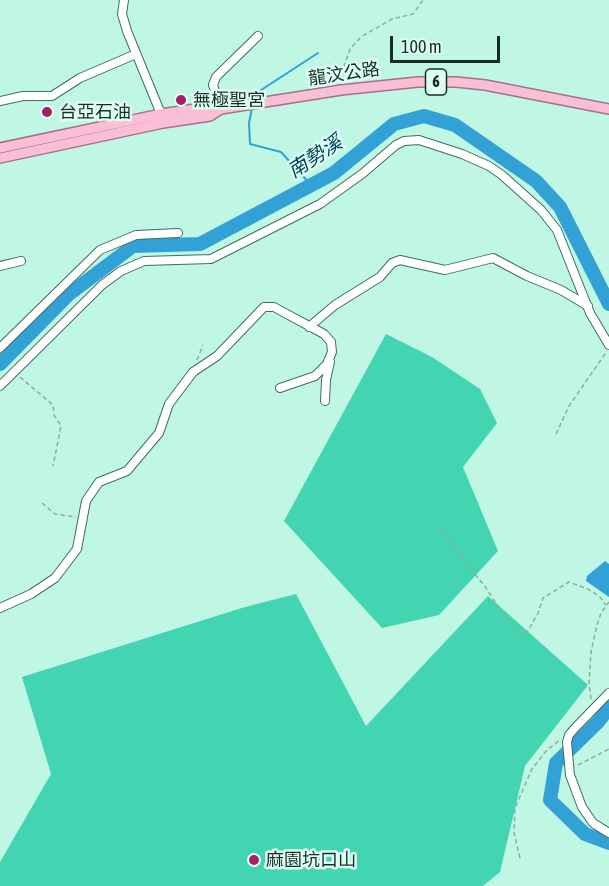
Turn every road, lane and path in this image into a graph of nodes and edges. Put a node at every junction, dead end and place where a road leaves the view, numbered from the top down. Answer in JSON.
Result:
{"nodes":[{"id":1,"x":124,"y":0,"type":"edge"},
{"id":2,"x":423,"y":0,"type":"edge"},
{"id":3,"x":258,"y":36,"type":"dead end"},
{"id":4,"x":136,"y":54,"type":"junction"},
{"id":5,"x":341,"y":90,"type":"junction"},
{"id":6,"x":0,"y":102,"type":"edge"},
{"id":7,"x":609,"y":109,"type":"edge"},
{"id":8,"x":222,"y":110,"type":"junction"},
{"id":9,"x":162,"y":118,"type":"junction"},
{"id":10,"x":0,"y":148,"type":"edge"},
{"id":11,"x":0,"y":158,"type":"edge"},
{"id":12,"x":178,"y":233,"type":"dead end"},
{"id":13,"x":21,"y":261,"type":"dead end"},
{"id":14,"x":0,"y":266,"type":"edge"},
{"id":15,"x":588,"y":306,"type":"junction"},
{"id":16,"x":309,"y":327,"type":"junction"},
{"id":17,"x":203,"y":345,"type":"dead end"},
{"id":18,"x":609,"y":347,"type":"edge"},
{"id":19,"x":0,"y":348,"type":"edge"},
{"id":20,"x":332,"y":352,"type":"junction"},
{"id":21,"x":14,"y":371,"type":"junction"},
{"id":22,"x":193,"y":372,"type":"junction"},
{"id":23,"x":0,"y":386,"type":"edge"},
{"id":24,"x":280,"y":388,"type":"dead end"},
{"id":25,"x":325,"y":401,"type":"dead end"},
{"id":26,"x":556,"y":434,"type":"dead end"},
{"id":27,"x":53,"y":466,"type":"dead end"},
{"id":28,"x":42,"y":503,"type":"dead end"},
{"id":29,"x":83,"y":518,"type":"junction"},
{"id":30,"x":438,"y":527,"type":"dead end"},
{"id":31,"x":609,"y":602,"type":"edge"},
{"id":32,"x":606,"y":605,"type":"junction"},
{"id":33,"x":0,"y":608,"type":"edge"},
{"id":34,"x":609,"y":693,"type":"edge"},
{"id":35,"x":592,"y":710,"type":"junction"},
{"id":36,"x":568,"y":739,"type":"junction"},
{"id":37,"x":609,"y":749,"type":"edge"},
{"id":38,"x":569,"y":767,"type":"junction"},
{"id":39,"x":609,"y":834,"type":"edge"},
{"id":40,"x":520,"y":858,"type":"dead end"}],
"edges":[{"from":1,"to":4,"type":"street"},
{"from":2,"to":5,"type":"path"},
{"from":3,"to":8,"type":"street"},
{"from":4,"to":6,"type":"street"},
{"from":4,"to":9,"type":"street"},
{"from":5,"to":7,"type":"main road","name":"龍汶公路","number":"6"},
{"from":5,"to":8,"type":"main road","name":"龍汶公路","number":"6"},
{"from":8,"to":9,"type":"main road","number":"6"},
{"from":9,"to":10,"type":"main road","number":"6"},
{"from":9,"to":11,"type":"main road","number":"6"},
{"from":12,"to":19,"type":"street"},
{"from":13,"to":14,"type":"street"},
{"from":15,"to":16,"type":"street"},
{"from":15,"to":18,"type":"street"},
{"from":15,"to":21,"type":"street"},
{"from":16,"to":20,"type":"street"},
{"from":16,"to":22,"type":"street"},
{"from":17,"to":22,"type":"path"},
{"from":18,"to":26,"type":"path"},
{"from":20,"to":24,"type":"street"},
{"from":20,"to":25,"type":"street"},
{"from":21,"to":23,"type":"street"},
{"from":21,"to":27,"type":"path"},
{"from":22,"to":29,"type":"street"},
{"from":28,"to":29,"type":"path"},
{"from":29,"to":33,"type":"street"},
{"from":30,"to":32,"type":"path"},
{"from":31,"to":32,"type":"path"},
{"from":32,"to":35,"type":"path"},
{"from":34,"to":35,"type":"street"},
{"from":35,"to":36,"type":"street"},
{"from":36,"to":38,"type":"street"},
{"from":36,"to":40,"type":"path"},
{"from":37,"to":38,"type":"path"},
{"from":38,"to":39,"type":"street"}]}
